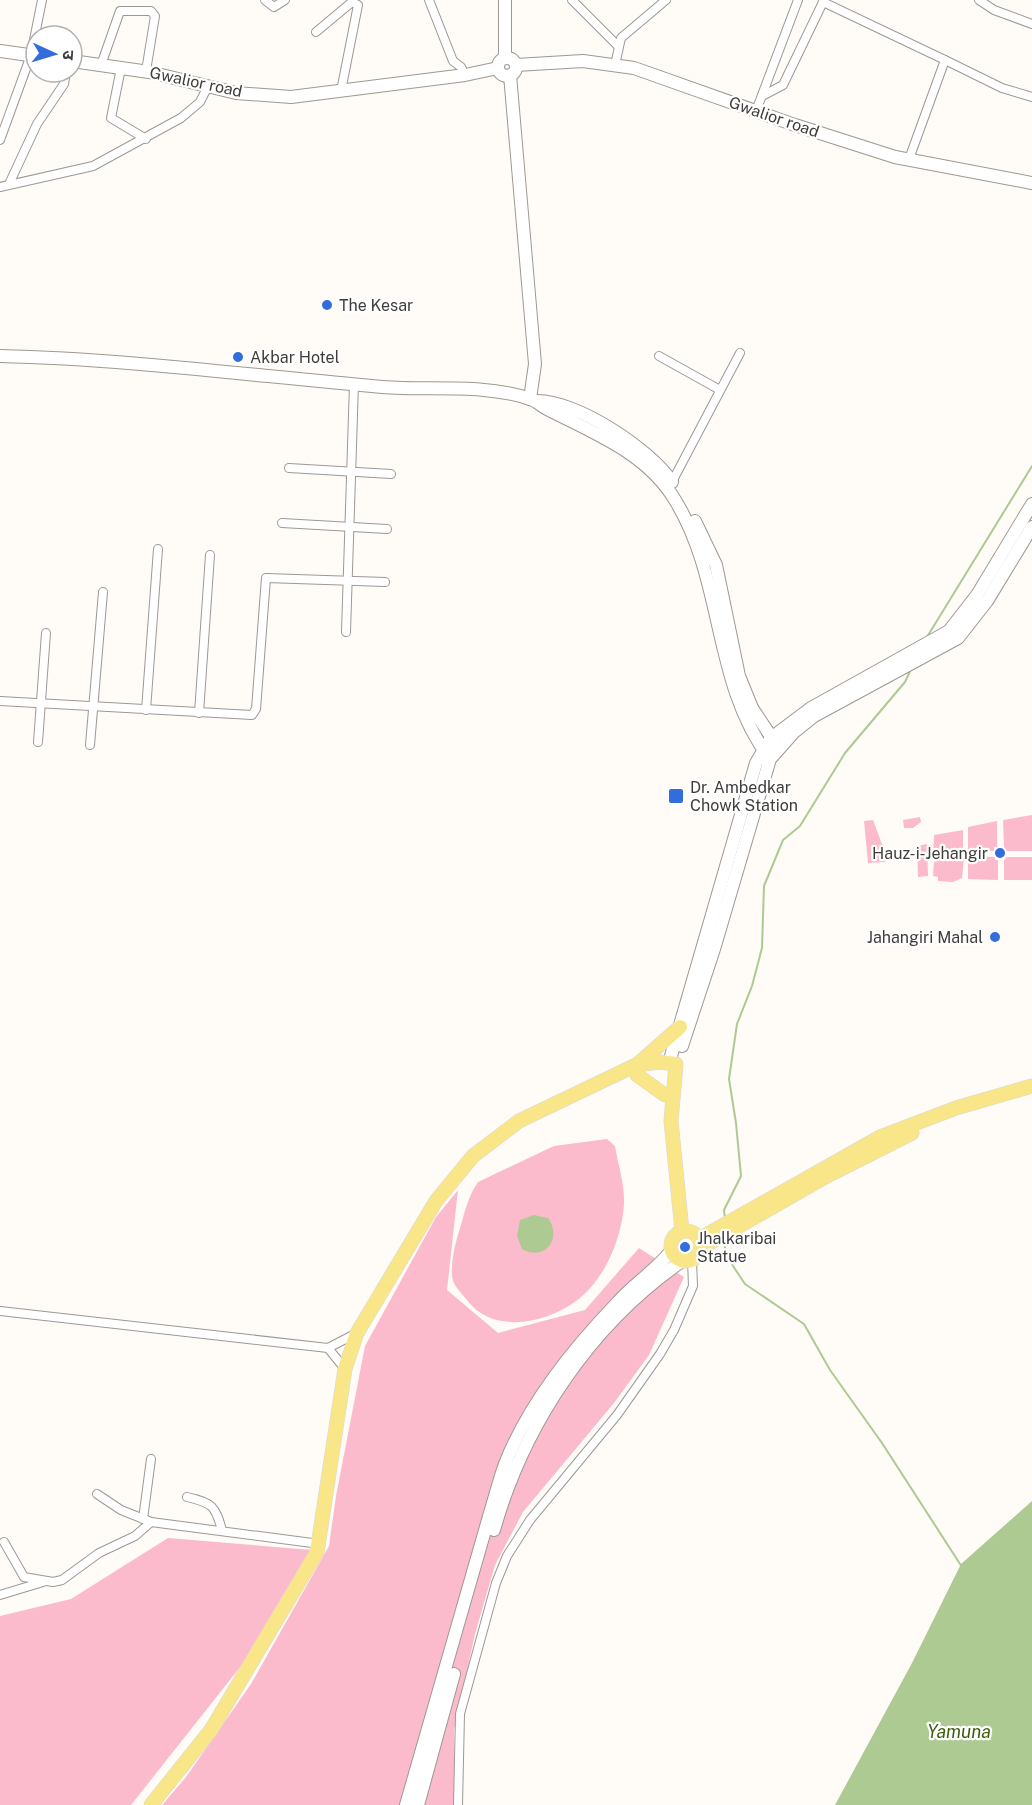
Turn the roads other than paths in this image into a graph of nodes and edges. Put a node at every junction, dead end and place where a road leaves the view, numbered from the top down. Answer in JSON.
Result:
{"nodes":[{"id":1,"x":42,"y":0,"type":"edge"},
{"id":2,"x":265,"y":0,"type":"edge"},
{"id":3,"x":285,"y":0,"type":"edge"},
{"id":4,"x":429,"y":0,"type":"edge"},
{"id":5,"x":505,"y":0,"type":"edge"},
{"id":6,"x":572,"y":0,"type":"edge"},
{"id":7,"x":666,"y":0,"type":"edge"},
{"id":8,"x":798,"y":0,"type":"edge"},
{"id":9,"x":979,"y":0,"type":"edge"},
{"id":10,"x":823,"y":1,"type":"edge"},
{"id":11,"x":38,"y":24,"type":"edge"},
{"id":12,"x":1032,"y":24,"type":"edge"},
{"id":13,"x":316,"y":32,"type":"dead end"},
{"id":14,"x":618,"y":46,"type":"junction"},
{"id":15,"x":0,"y":51,"type":"edge"},
{"id":16,"x":24,"y":55,"type":"edge"},
{"id":17,"x":505,"y":57,"type":"junction"},
{"id":18,"x":945,"y":60,"type":"junction"},
{"id":19,"x":84,"y":63,"type":"edge"},
{"id":20,"x":101,"y":65,"type":"junction"},
{"id":21,"x":615,"y":65,"type":"junction"},
{"id":22,"x":121,"y":68,"type":"junction"},
{"id":23,"x":498,"y":68,"type":"junction"},
{"id":24,"x":513,"y":70,"type":"junction"},
{"id":25,"x":146,"y":71,"type":"junction"},
{"id":26,"x":465,"y":75,"type":"junction"},
{"id":27,"x":24,"y":79,"type":"edge"},
{"id":28,"x":63,"y":84,"type":"edge"},
{"id":29,"x":208,"y":86,"type":"junction"},
{"id":30,"x":341,"y":91,"type":"junction"},
{"id":31,"x":762,"y":96,"type":"junction"},
{"id":32,"x":1032,"y":97,"type":"edge"},
{"id":33,"x":756,"y":111,"type":"junction"},
{"id":34,"x":146,"y":139,"type":"junction"},
{"id":35,"x":0,"y":140,"type":"edge"},
{"id":36,"x":909,"y":159,"type":"junction"},
{"id":37,"x":10,"y":183,"type":"junction"},
{"id":38,"x":1032,"y":183,"type":"edge"},
{"id":39,"x":0,"y":187,"type":"edge"},
{"id":40,"x":740,"y":353,"type":"dead end"},
{"id":41,"x":0,"y":356,"type":"edge"},
{"id":42,"x":659,"y":356,"type":"dead end"},
{"id":43,"x":354,"y":384,"type":"junction"},
{"id":44,"x":720,"y":390,"type":"junction"},
{"id":45,"x":532,"y":400,"type":"junction"},
{"id":46,"x":289,"y":468,"type":"dead end"},
{"id":47,"x":351,"y":472,"type":"junction"},
{"id":48,"x":391,"y":474,"type":"dead end"},
{"id":49,"x":672,"y":482,"type":"junction"},
{"id":50,"x":1032,"y":504,"type":"edge"},
{"id":51,"x":282,"y":523,"type":"dead end"},
{"id":52,"x":350,"y":527,"type":"junction"},
{"id":53,"x":1032,"y":527,"type":"edge"},
{"id":54,"x":387,"y":529,"type":"dead end"},
{"id":55,"x":158,"y":549,"type":"dead end"},
{"id":56,"x":210,"y":555,"type":"dead end"},
{"id":57,"x":348,"y":580,"type":"junction"},
{"id":58,"x":385,"y":582,"type":"dead end"},
{"id":59,"x":103,"y":592,"type":"dead end"},
{"id":60,"x":982,"y":598,"type":"junction"},
{"id":61,"x":46,"y":633,"type":"dead end"},
{"id":62,"x":346,"y":633,"type":"dead end"},
{"id":63,"x":867,"y":681,"type":"junction"},
{"id":64,"x":0,"y":701,"type":"edge"},
{"id":65,"x":42,"y":704,"type":"junction"},
{"id":66,"x":93,"y":707,"type":"junction"},
{"id":67,"x":146,"y":710,"type":"junction"},
{"id":68,"x":743,"y":712,"type":"junction"},
{"id":69,"x":199,"y":713,"type":"junction"},
{"id":70,"x":758,"y":716,"type":"junction"},
{"id":71,"x":794,"y":720,"type":"junction"},
{"id":72,"x":38,"y":742,"type":"dead end"},
{"id":73,"x":775,"y":743,"type":"junction"},
{"id":74,"x":90,"y":745,"type":"dead end"},
{"id":75,"x":766,"y":754,"type":"junction"},
{"id":76,"x":754,"y":770,"type":"junction"},
{"id":77,"x":680,"y":1027,"type":"junction"},
{"id":78,"x":671,"y":1068,"type":"junction"},
{"id":79,"x":637,"y":1070,"type":"junction"},
{"id":80,"x":1032,"y":1086,"type":"edge"},
{"id":81,"x":1032,"y":1093,"type":"edge"},
{"id":82,"x":665,"y":1095,"type":"junction"},
{"id":83,"x":670,"y":1121,"type":"junction"},
{"id":84,"x":735,"y":1222,"type":"junction"},
{"id":85,"x":682,"y":1231,"type":"junction"},
{"id":86,"x":700,"y":1243,"type":"junction"},
{"id":87,"x":671,"y":1251,"type":"junction"},
{"id":88,"x":687,"y":1261,"type":"junction"},
{"id":89,"x":0,"y":1311,"type":"edge"},
{"id":90,"x":357,"y":1333,"type":"junction"},
{"id":91,"x":328,"y":1348,"type":"junction"},
{"id":92,"x":345,"y":1369,"type":"junction"},
{"id":93,"x":151,"y":1459,"type":"dead end"},
{"id":94,"x":97,"y":1494,"type":"dead end"},
{"id":95,"x":188,"y":1497,"type":"dead end"},
{"id":96,"x":147,"y":1521,"type":"junction"},
{"id":97,"x":222,"y":1530,"type":"junction"},
{"id":98,"x":4,"y":1542,"type":"dead end"},
{"id":99,"x":320,"y":1544,"type":"junction"},
{"id":100,"x":45,"y":1581,"type":"junction"},
{"id":101,"x":0,"y":1595,"type":"edge"},
{"id":102,"x":151,"y":1805,"type":"edge"},
{"id":103,"x":406,"y":1805,"type":"edge"},
{"id":104,"x":418,"y":1805,"type":"edge"},
{"id":105,"x":458,"y":1805,"type":"edge"}],
"edges":[{"from":1,"to":11,"type":"street"},
{"from":2,"to":3,"type":"street"},
{"from":4,"to":26,"type":"street"},
{"from":5,"to":17,"type":"main road"},
{"from":6,"to":14,"type":"street"},
{"from":7,"to":14,"type":"street"},
{"from":8,"to":31,"type":"street"},
{"from":9,"to":12,"type":"street"},
{"from":10,"to":18,"type":"street"},
{"from":10,"to":31,"type":"street"},
{"from":13,"to":30,"type":"street"},
{"from":14,"to":21,"type":"street"},
{"from":15,"to":16,"type":"main road"},
{"from":17,"to":23,"type":"main road"},
{"from":17,"to":24,"type":"main road"},
{"from":18,"to":32,"type":"street"},
{"from":18,"to":36,"type":"street"},
{"from":19,"to":20,"type":"main road","name":"Gwalior road"},
{"from":20,"to":22,"type":"main road","name":"Gwalior road"},
{"from":20,"to":25,"type":"street"},
{"from":21,"to":24,"type":"main road","name":"Gwalior road"},
{"from":21,"to":33,"type":"main road","name":"Gwalior road"},
{"from":22,"to":25,"type":"main road","name":"Gwalior road"},
{"from":22,"to":34,"type":"street"},
{"from":23,"to":24,"type":"main road"},
{"from":23,"to":26,"type":"main road","name":"Gwalior road"},
{"from":24,"to":45,"type":"main road"},
{"from":25,"to":29,"type":"main road","name":"Gwalior road"},
{"from":26,"to":30,"type":"main road","name":"Gwalior road"},
{"from":27,"to":35,"type":"street"},
{"from":28,"to":37,"type":"street"},
{"from":29,"to":30,"type":"main road","name":"Gwalior road"},
{"from":29,"to":34,"type":"street"},
{"from":31,"to":33,"type":"street"},
{"from":33,"to":36,"type":"main road","name":"Gwalior road"},
{"from":34,"to":37,"type":"street"},
{"from":36,"to":38,"type":"main road","name":"Gwalior road"},
{"from":37,"to":39,"type":"street"},
{"from":40,"to":44,"type":"street"},
{"from":41,"to":43,"type":"main road"},
{"from":42,"to":44,"type":"street"},
{"from":43,"to":45,"type":"main road"},
{"from":43,"to":47,"type":"street"},
{"from":44,"to":49,"type":"street"},
{"from":45,"to":49,"type":"main road"},
{"from":45,"to":68,"type":"main road"},
{"from":46,"to":47,"type":"street"},
{"from":47,"to":48,"type":"street"},
{"from":47,"to":52,"type":"street"},
{"from":49,"to":70,"type":"main road"},
{"from":50,"to":60,"type":"main road"},
{"from":51,"to":52,"type":"street"},
{"from":52,"to":54,"type":"street"},
{"from":52,"to":57,"type":"street"},
{"from":53,"to":60,"type":"main road"},
{"from":55,"to":67,"type":"street"},
{"from":56,"to":69,"type":"street"},
{"from":57,"to":58,"type":"street"},
{"from":57,"to":62,"type":"street"},
{"from":57,"to":69,"type":"street"},
{"from":59,"to":66,"type":"street"},
{"from":60,"to":63,"type":"main road"},
{"from":61,"to":65,"type":"street"},
{"from":63,"to":71,"type":"main road"},
{"from":63,"to":73,"type":"main road"},
{"from":64,"to":65,"type":"street"},
{"from":65,"to":66,"type":"street"},
{"from":65,"to":72,"type":"street"},
{"from":66,"to":67,"type":"street"},
{"from":66,"to":74,"type":"street"},
{"from":67,"to":69,"type":"street"},
{"from":68,"to":75,"type":"main road"},
{"from":68,"to":76,"type":"main road"},
{"from":70,"to":71,"type":"main road"},
{"from":70,"to":73,"type":"main road"},
{"from":71,"to":73,"type":"main road"},
{"from":73,"to":75,"type":"main road"},
{"from":75,"to":76,"type":"main road"},
{"from":75,"to":78,"type":"main road"},
{"from":76,"to":77,"type":"main road"},
{"from":77,"to":78,"type":"main road"},
{"from":77,"to":79,"type":"main road"},
{"from":78,"to":79,"type":"main road"},
{"from":78,"to":82,"type":"main road"},
{"from":78,"to":83,"type":"main road"},
{"from":79,"to":82,"type":"main road"},
{"from":79,"to":90,"type":"main road"},
{"from":80,"to":84,"type":"main road"},
{"from":81,"to":84,"type":"main road"},
{"from":82,"to":83,"type":"main road"},
{"from":83,"to":85,"type":"main road"},
{"from":84,"to":86,"type":"main road"},
{"from":85,"to":86,"type":"main road"},
{"from":85,"to":87,"type":"main road"},
{"from":86,"to":88,"type":"main road"},
{"from":87,"to":88,"type":"main road"},
{"from":87,"to":103,"type":"main road"},
{"from":88,"to":104,"type":"main road"},
{"from":88,"to":105,"type":"street"},
{"from":89,"to":91,"type":"street"},
{"from":90,"to":91,"type":"street"},
{"from":90,"to":92,"type":"main road"},
{"from":91,"to":92,"type":"street"},
{"from":92,"to":99,"type":"main road"},
{"from":93,"to":96,"type":"street"},
{"from":94,"to":96,"type":"street"},
{"from":95,"to":97,"type":"street"},
{"from":96,"to":97,"type":"street"},
{"from":96,"to":100,"type":"street"},
{"from":97,"to":99,"type":"street"},
{"from":98,"to":100,"type":"street"},
{"from":99,"to":102,"type":"main road"},
{"from":100,"to":101,"type":"street"}]}
